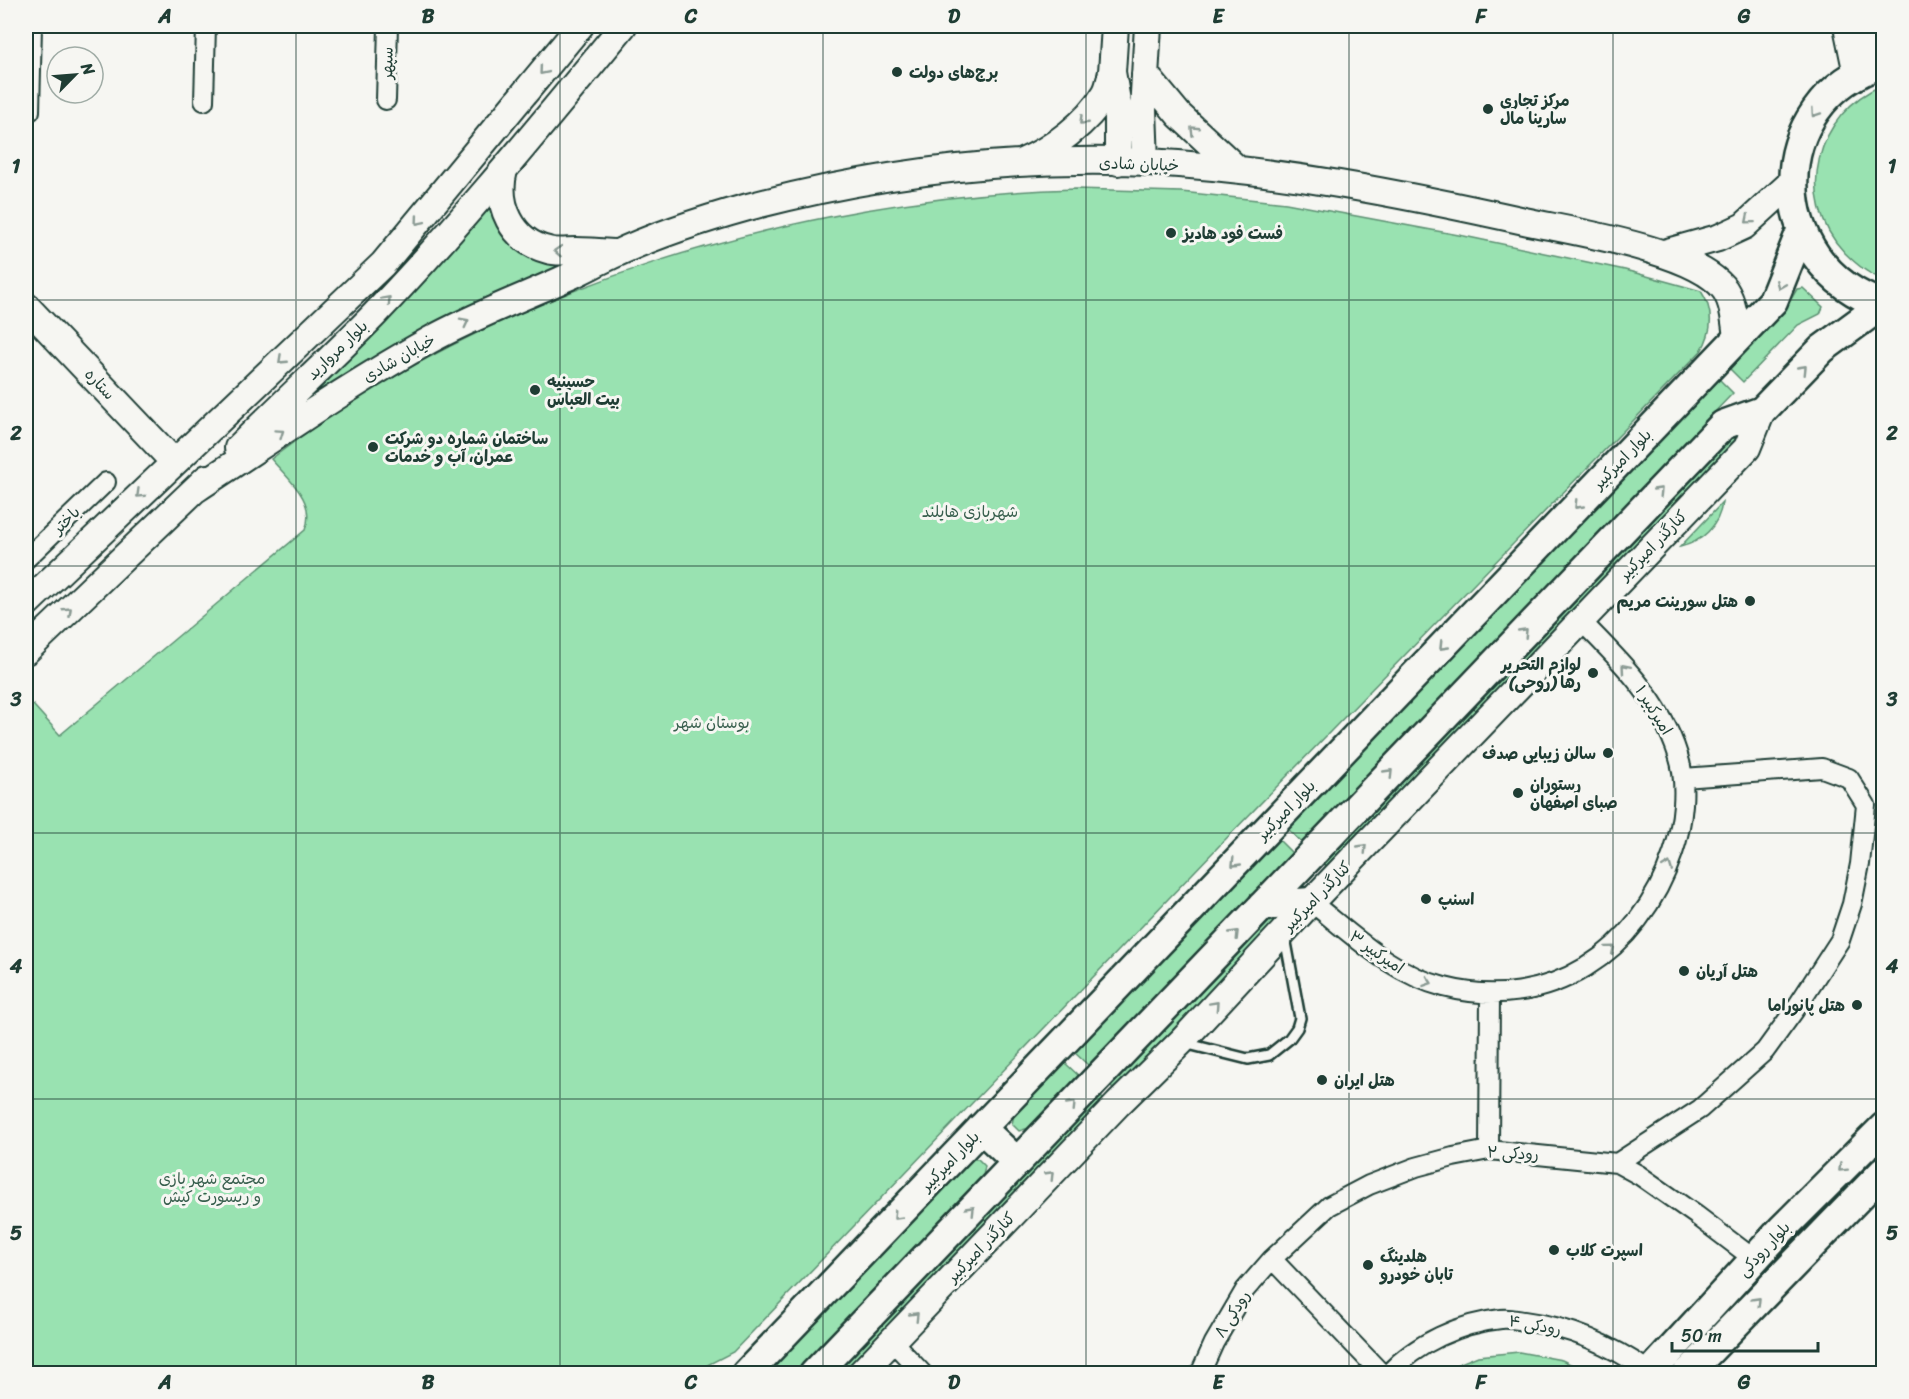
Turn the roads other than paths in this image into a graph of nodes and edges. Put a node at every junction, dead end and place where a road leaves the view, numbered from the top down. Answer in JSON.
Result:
{"nodes":[{"id":1,"x":32,"y":26,"type":"edge"},
{"id":2,"x":206,"y":26,"type":"edge"},
{"id":3,"x":388,"y":26,"type":"edge"},
{"id":4,"x":580,"y":26,"type":"edge"},
{"id":5,"x":623,"y":26,"type":"edge"},
{"id":6,"x":1115,"y":26,"type":"edge"},
{"id":7,"x":1148,"y":26,"type":"edge"},
{"id":8,"x":1847,"y":26,"type":"edge"},
{"id":9,"x":1876,"y":26,"type":"edge"},
{"id":10,"x":1884,"y":63,"type":"edge"},
{"id":11,"x":1112,"y":72,"type":"junction"},
{"id":12,"x":1145,"y":74,"type":"junction"},
{"id":13,"x":1857,"y":74,"type":"junction"},
{"id":14,"x":387,"y":100,"type":"dead end"},
{"id":15,"x":204,"y":101,"type":"dead end"},
{"id":16,"x":1118,"y":107,"type":"junction"},
{"id":17,"x":1143,"y":110,"type":"junction"},
{"id":18,"x":30,"y":111,"type":"dead end"},
{"id":19,"x":1118,"y":162,"type":"junction"},
{"id":20,"x":1145,"y":162,"type":"junction"},
{"id":21,"x":1016,"y":164,"type":"junction"},
{"id":22,"x":504,"y":170,"type":"junction"},
{"id":23,"x":1237,"y":170,"type":"junction"},
{"id":24,"x":1792,"y":181,"type":"junction"},
{"id":25,"x":1801,"y":231,"type":"junction"},
{"id":26,"x":617,"y":253,"type":"junction"},
{"id":27,"x":1664,"y":253,"type":"junction"},
{"id":28,"x":1883,"y":305,"type":"edge"},
{"id":29,"x":26,"y":306,"type":"edge"},
{"id":30,"x":1737,"y":338,"type":"junction"},
{"id":31,"x":1762,"y":411,"type":"junction"},
{"id":32,"x":174,"y":462,"type":"junction"},
{"id":33,"x":106,"y":482,"type":"dead end"},
{"id":34,"x":196,"y":489,"type":"junction"},
{"id":35,"x":26,"y":559,"type":"edge"},
{"id":36,"x":26,"y":604,"type":"edge"},
{"id":37,"x":1581,"y":621,"type":"junction"},
{"id":38,"x":26,"y":651,"type":"edge"},
{"id":39,"x":1683,"y":778,"type":"junction"},
{"id":40,"x":1311,"y":902,"type":"junction"},
{"id":41,"x":1262,"y":906,"type":"junction"},
{"id":42,"x":1641,"y":917,"type":"joint"},
{"id":43,"x":1283,"y":932,"type":"junction"},
{"id":44,"x":1490,"y":993,"type":"junction"},
{"id":45,"x":1181,"y":1042,"type":"junction"},
{"id":46,"x":1884,"y":1127,"type":"edge"},
{"id":47,"x":981,"y":1128,"type":"junction"},
{"id":48,"x":1489,"y":1150,"type":"junction"},
{"id":49,"x":1017,"y":1162,"type":"junction"},
{"id":50,"x":1617,"y":1163,"type":"junction"},
{"id":51,"x":1884,"y":1171,"type":"edge"},
{"id":52,"x":1272,"y":1259,"type":"junction"},
{"id":53,"x":1754,"y":1259,"type":"junction"},
{"id":54,"x":892,"y":1341,"type":"junction"},
{"id":55,"x":1650,"y":1373,"type":"edge"},
{"id":56,"x":746,"y":1374,"type":"edge"},
{"id":57,"x":814,"y":1374,"type":"edge"},
{"id":58,"x":860,"y":1374,"type":"edge"},
{"id":59,"x":923,"y":1374,"type":"edge"},
{"id":60,"x":1200,"y":1374,"type":"edge"},
{"id":61,"x":1382,"y":1374,"type":"edge"},
{"id":62,"x":1388,"y":1374,"type":"edge"},
{"id":63,"x":1687,"y":1374,"type":"edge"}],
"edges":[{"from":1,"to":18,"type":"street"},
{"from":2,"to":15,"type":"street"},
{"from":3,"to":14,"type":"street","name":"سپهر"},
{"from":4,"to":32,"type":"street","name":"بلوار مروارید","one_way":true},
{"from":5,"to":22,"type":"street","name":"بلوار مروارید"},
{"from":6,"to":11,"type":"street"},
{"from":7,"to":12,"type":"street"},
{"from":8,"to":13,"type":"street"},
{"from":9,"to":13,"type":"main road"},
{"from":10,"to":13,"type":"main road"},
{"from":11,"to":16,"type":"street"},
{"from":11,"to":21,"type":"street","one_way":true},
{"from":12,"to":17,"type":"street"},
{"from":23,"to":12,"type":"street","one_way":true},
{"from":13,"to":24,"type":"main road","one_way":true},
{"from":16,"to":17,"type":"street"},
{"from":16,"to":19,"type":"street"},
{"from":17,"to":20,"type":"street"},
{"from":19,"to":20,"type":"street","name":"خیابان شادی"},
{"from":19,"to":21,"type":"street","name":"خیابان شادی"},
{"from":20,"to":23,"type":"street","name":"خیابان شادی"},
{"from":21,"to":26,"type":"street","name":"خیابان شادی"},
{"from":26,"to":22,"type":"street","name":"خیابان شادی","one_way":true},
{"from":34,"to":22,"type":"street","name":"بلوار مروارید","one_way":true},
{"from":23,"to":27,"type":"street","name":"خیابان شادی"},
{"from":24,"to":25,"type":"main road"},
{"from":24,"to":27,"type":"street","name":"خیابان شادی","one_way":true},
{"from":25,"to":28,"type":"main road"},
{"from":25,"to":30,"type":"main road","name":"بلوار امیرکبیر","one_way":true},
{"from":34,"to":26,"type":"street","name":"خیابان شادی","one_way":true},
{"from":27,"to":30,"type":"street","name":"خیابان شادی"},
{"from":31,"to":28,"type":"main road","one_way":true},
{"from":29,"to":32,"type":"street","name":"ستاره"},
{"from":30,"to":47,"type":"main road","name":"بلوار امیرکبیر","one_way":true},
{"from":31,"to":37,"type":"street","name":"کنارگذر امیرکبیر"},
{"from":41,"to":31,"type":"main road","one_way":true},
{"from":32,"to":36,"type":"street","name":"بلوار مروارید","one_way":true},
{"from":33,"to":35,"type":"street","name":"باختر"},
{"from":38,"to":34,"type":"street","name":"بلوار مروارید","one_way":true},
{"from":39,"to":37,"type":"street","name":"امیرکبیر ۱","one_way":true},
{"from":40,"to":37,"type":"street","name":"کنارگذر امیرکبیر","one_way":true},
{"from":42,"to":39,"type":"street","name":"امیرکبیر ۱","one_way":true},
{"from":39,"to":50,"type":"street"},
{"from":40,"to":41,"type":"main road"},
{"from":40,"to":43,"type":"street","name":"کنارگذر امیرکبیر"},
{"from":40,"to":44,"type":"street","name":"امیرکبیر ۳","one_way":true},
{"from":49,"to":41,"type":"main road","one_way":true},
{"from":44,"to":42,"type":"street","name":"امیرکبیر ۳","one_way":true},
{"from":45,"to":43,"type":"street","name":"کنارگذر امیرکبیر","one_way":true},
{"from":43,"to":45,"type":"lane"},
{"from":44,"to":48,"type":"street"},
{"from":54,"to":45,"type":"street","name":"کنارگذر امیرکبیر","one_way":true},
{"from":46,"to":53,"type":"main road","name":"بلوار رودکی","one_way":true},
{"from":47,"to":49,"type":"main road"},
{"from":47,"to":56,"type":"main road","name":"بلوار امیرکبیر","one_way":true},
{"from":48,"to":50,"type":"street","name":"رودکی ۲"},
{"from":48,"to":52,"type":"street","name":"رودکی ۲"},
{"from":57,"to":49,"type":"main road","one_way":true},
{"from":50,"to":53,"type":"street","name":"رودکی ۲"},
{"from":63,"to":51,"type":"main road","name":"بلوار رودکی","one_way":true},
{"from":52,"to":60,"type":"street","name":"رودکی ۸"},
{"from":52,"to":61,"type":"street"},
{"from":53,"to":55,"type":"main road","name":"بلوار رودکی"},
{"from":54,"to":58,"type":"street","name":"کنارگذر امیرکبیر"},
{"from":54,"to":59,"type":"street"},
{"from":55,"to":62,"type":"street","name":"رودکی ۴"}]}
